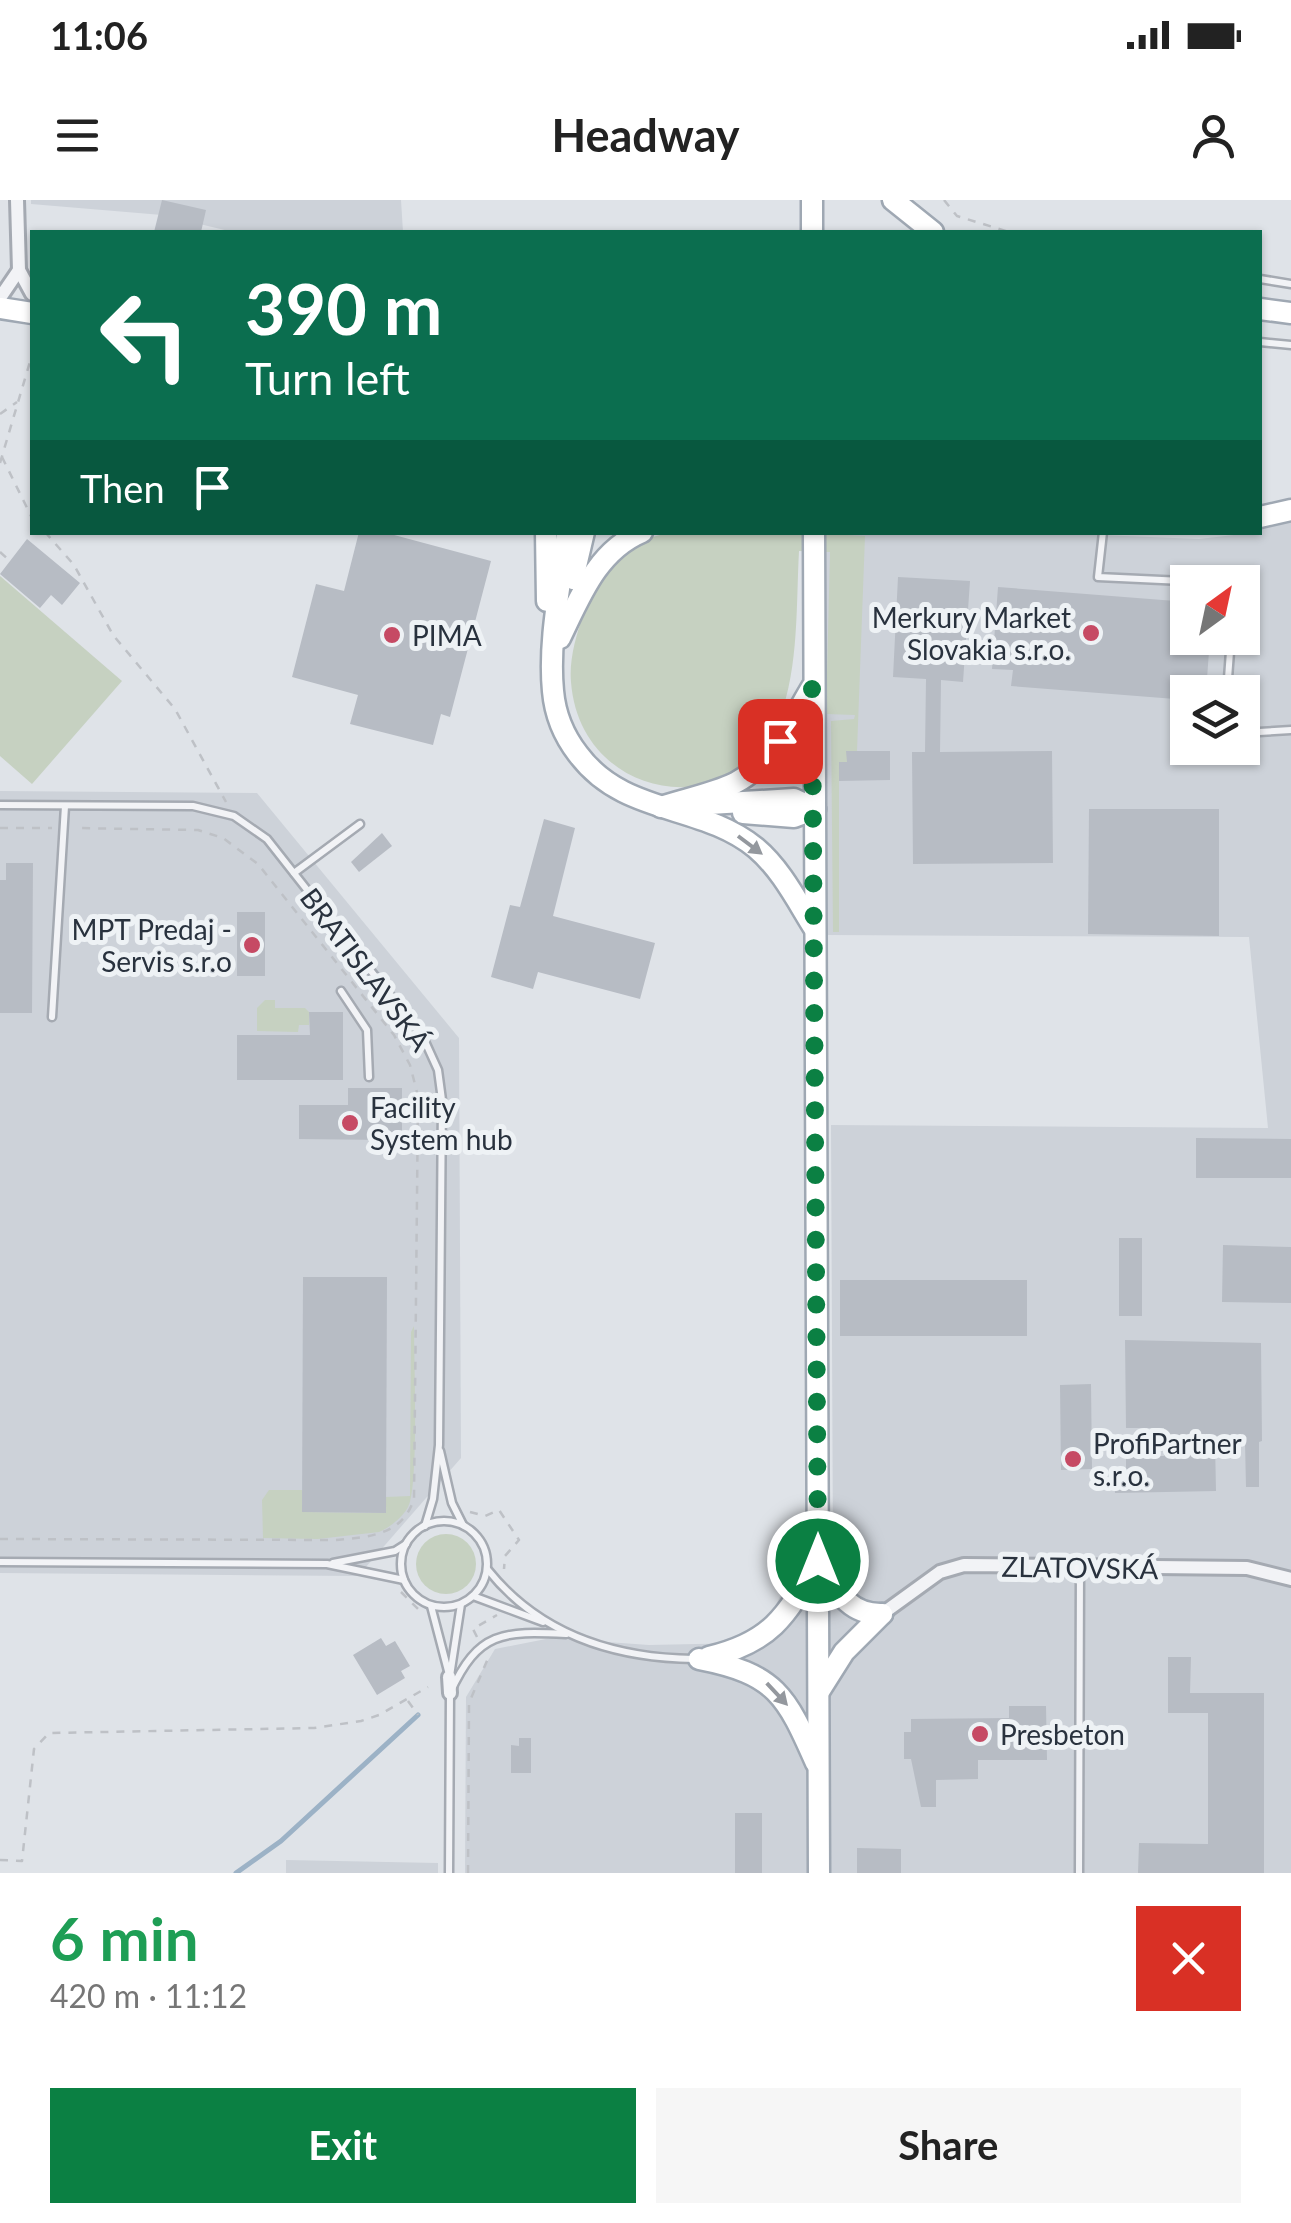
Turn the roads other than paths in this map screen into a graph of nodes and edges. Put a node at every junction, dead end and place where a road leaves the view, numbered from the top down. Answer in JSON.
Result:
{"nodes":[{"id":1,"x":17,"y":200,"type":"edge"},
{"id":2,"x":812,"y":200,"type":"edge"},
{"id":3,"x":893,"y":200,"type":"edge"},
{"id":4,"x":812,"y":230,"type":"edge"},
{"id":5,"x":930,"y":230,"type":"edge"},
{"id":6,"x":18,"y":270,"type":"junction"},
{"id":7,"x":1262,"y":279,"type":"edge"},
{"id":8,"x":1291,"y":284,"type":"edge"},
{"id":9,"x":30,"y":291,"type":"edge"},
{"id":10,"x":0,"y":298,"type":"edge"},
{"id":11,"x":0,"y":308,"type":"edge"},
{"id":12,"x":1262,"y":309,"type":"edge"},
{"id":13,"x":1291,"y":312,"type":"edge"},
{"id":14,"x":30,"y":313,"type":"edge"},
{"id":15,"x":1262,"y":342,"type":"edge"},
{"id":16,"x":1291,"y":344,"type":"edge"},
{"id":17,"x":1291,"y":510,"type":"edge"},
{"id":18,"x":1262,"y":517,"type":"edge"},
{"id":19,"x":546,"y":535,"type":"edge"},
{"id":20,"x":567,"y":535,"type":"edge"},
{"id":21,"x":583,"y":535,"type":"edge"},
{"id":22,"x":638,"y":535,"type":"edge"},
{"id":23,"x":1103,"y":535,"type":"edge"},
{"id":24,"x":814,"y":542,"type":"edge"},
{"id":25,"x":1170,"y":580,"type":"edge"},
{"id":26,"x":552,"y":653,"type":"junction"},
{"id":27,"x":812,"y":687,"type":"junction"},
{"id":28,"x":1291,"y":730,"type":"edge"},
{"id":29,"x":1260,"y":732,"type":"edge"},
{"id":30,"x":0,"y":805,"type":"edge"},
{"id":31,"x":64,"y":806,"type":"junction"},
{"id":32,"x":661,"y":807,"type":"junction"},
{"id":33,"x":814,"y":809,"type":"junction"},
{"id":34,"x":360,"y":824,"type":"dead end"},
{"id":35,"x":294,"y":873,"type":"junction"},
{"id":36,"x":814,"y":928,"type":"junction"},
{"id":37,"x":340,"y":991,"type":"dead end"},
{"id":38,"x":52,"y":1017,"type":"dead end"},
{"id":39,"x":368,"y":1077,"type":"dead end"},
{"id":40,"x":439,"y":1445,"type":"junction"},
{"id":41,"x":425,"y":1526,"type":"junction"},
{"id":42,"x":464,"y":1526,"type":"junction"},
{"id":43,"x":406,"y":1544,"type":"junction"},
{"id":44,"x":818,"y":1561,"type":"junction"},
{"id":45,"x":0,"y":1562,"type":"edge"},
{"id":46,"x":327,"y":1564,"type":"junction"},
{"id":47,"x":1080,"y":1567,"type":"junction"},
{"id":48,"x":488,"y":1570,"type":"junction"},
{"id":49,"x":1291,"y":1579,"type":"edge"},
{"id":50,"x":404,"y":1580,"type":"junction"},
{"id":51,"x":474,"y":1596,"type":"junction"},
{"id":52,"x":462,"y":1604,"type":"junction"},
{"id":53,"x":431,"y":1606,"type":"junction"},
{"id":54,"x":882,"y":1614,"type":"junction"},
{"id":55,"x":546,"y":1622,"type":"junction"},
{"id":56,"x":566,"y":1634,"type":"junction"},
{"id":57,"x":699,"y":1659,"type":"junction"},
{"id":58,"x":450,"y":1677,"type":"junction"},
{"id":59,"x":818,"y":1692,"type":"junction"},
{"id":60,"x":450,"y":1693,"type":"junction"},
{"id":61,"x":819,"y":1770,"type":"junction"},
{"id":62,"x":449,"y":1873,"type":"edge"},
{"id":63,"x":819,"y":1873,"type":"edge"},
{"id":64,"x":1078,"y":1873,"type":"edge"}],
"edges":[{"from":1,"to":6,"type":"street"},
{"from":2,"to":4,"type":"main road"},
{"from":3,"to":5,"type":"main road"},
{"from":6,"to":9,"type":"street"},
{"from":6,"to":10,"type":"street"},
{"from":7,"to":8,"type":"lane"},
{"from":11,"to":14,"type":"main road"},
{"from":12,"to":13,"type":"main road"},
{"from":15,"to":16,"type":"lane"},
{"from":17,"to":18,"type":"main road"},
{"from":19,"to":26,"type":"main road"},
{"from":20,"to":26,"type":"main road"},
{"from":21,"to":26,"type":"main road"},
{"from":22,"to":26,"type":"main road"},
{"from":23,"to":25,"type":"lane"},
{"from":24,"to":27,"type":"main road"},
{"from":26,"to":32,"type":"main road"},
{"from":27,"to":32,"type":"main road"},
{"from":27,"to":33,"type":"main road"},
{"from":28,"to":29,"type":"lane"},
{"from":30,"to":31,"type":"lane","name":"BRATISLAVSKÁ"},
{"from":31,"to":35,"type":"lane","name":"BRATISLAVSKÁ"},
{"from":31,"to":38,"type":"lane"},
{"from":32,"to":33,"type":"main road"},
{"from":32,"to":36,"type":"main road","one_way":true},
{"from":33,"to":36,"type":"main road"},
{"from":34,"to":35,"type":"lane"},
{"from":35,"to":40,"type":"lane","name":"BRATISLAVSKÁ"},
{"from":36,"to":44,"type":"main road"},
{"from":37,"to":39,"type":"lane"},
{"from":40,"to":41,"type":"lane"},
{"from":40,"to":42,"type":"lane"},
{"from":41,"to":42,"type":"lane"},
{"from":41,"to":43,"type":"lane"},
{"from":42,"to":48,"type":"lane"},
{"from":43,"to":46,"type":"lane"},
{"from":43,"to":50,"type":"lane"},
{"from":44,"to":54,"type":"main road"},
{"from":44,"to":57,"type":"main road"},
{"from":44,"to":59,"type":"main road"},
{"from":45,"to":46,"type":"lane"},
{"from":46,"to":50,"type":"lane"},
{"from":47,"to":49,"type":"street","name":"ZLATOVSKÁ"},
{"from":47,"to":54,"type":"street","name":"ZLATOVSKÁ"},
{"from":47,"to":64,"type":"lane"},
{"from":48,"to":51,"type":"lane"},
{"from":48,"to":55,"type":"lane"},
{"from":50,"to":53,"type":"lane"},
{"from":51,"to":52,"type":"lane"},
{"from":51,"to":55,"type":"lane"},
{"from":52,"to":53,"type":"lane"},
{"from":52,"to":58,"type":"lane"},
{"from":53,"to":58,"type":"lane"},
{"from":54,"to":59,"type":"main road"},
{"from":55,"to":56,"type":"lane"},
{"from":56,"to":57,"type":"lane"},
{"from":56,"to":60,"type":"lane"},
{"from":57,"to":61,"type":"main road","one_way":true},
{"from":58,"to":60,"type":"street"},
{"from":59,"to":61,"type":"main road"},
{"from":60,"to":62,"type":"lane"},
{"from":61,"to":63,"type":"main road"}]}
